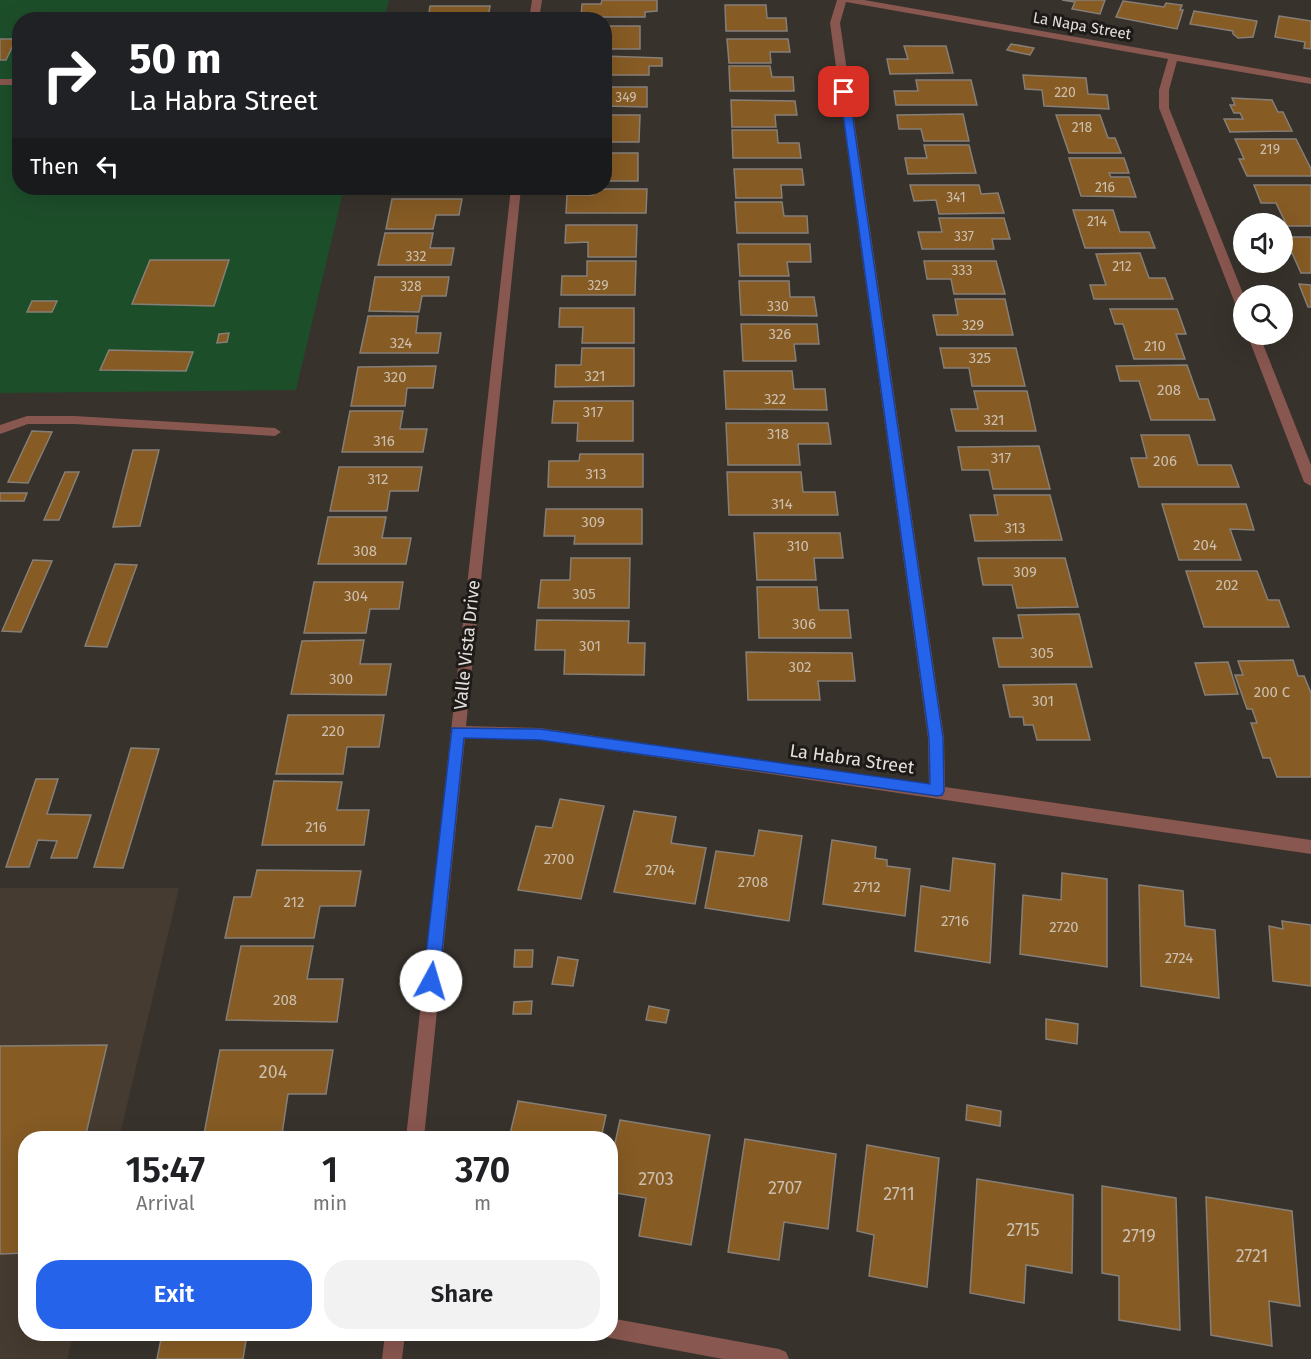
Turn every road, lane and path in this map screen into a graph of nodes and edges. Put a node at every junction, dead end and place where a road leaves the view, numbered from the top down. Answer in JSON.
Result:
{"nodes":[{"id":1,"x":842,"y":0,"type":"edge"},
{"id":2,"x":848,"y":0,"type":"edge"},
{"id":3,"x":1173,"y":57,"type":"junction"},
{"id":4,"x":1311,"y":81,"type":"edge"},
{"id":5,"x":515,"y":195,"type":"edge"},
{"id":6,"x":1233,"y":285,"type":"edge"},
{"id":7,"x":1257,"y":345,"type":"edge"},
{"id":8,"x":0,"y":430,"type":"edge"},
{"id":9,"x":275,"y":432,"type":"dead end"},
{"id":10,"x":1311,"y":482,"type":"edge"},
{"id":11,"x":457,"y":732,"type":"junction"},
{"id":12,"x":937,"y":791,"type":"junction"},
{"id":13,"x":1311,"y":847,"type":"edge"},
{"id":14,"x":416,"y":1131,"type":"edge"},
{"id":15,"x":618,"y":1329,"type":"edge"},
{"id":16,"x":393,"y":1341,"type":"edge"},
{"id":17,"x":392,"y":1359,"type":"edge"},
{"id":18,"x":779,"y":1359,"type":"edge"}],
"edges":[{"from":1,"to":12,"type":"street"},
{"from":2,"to":3,"type":"street","name":"La Napa Street"},
{"from":3,"to":4,"type":"street","name":"La Napa Street"},
{"from":3,"to":6,"type":"street"},
{"from":5,"to":11,"type":"street","name":"Valle Vista Drive"},
{"from":7,"to":10,"type":"street"},
{"from":8,"to":9,"type":"street"},
{"from":11,"to":12,"type":"street","name":"La Habra Street"},
{"from":11,"to":14,"type":"street","name":"Valle Vista Drive"},
{"from":12,"to":13,"type":"street","name":"La Habra Street"},
{"from":15,"to":18,"type":"street"},
{"from":16,"to":17,"type":"street"}]}
